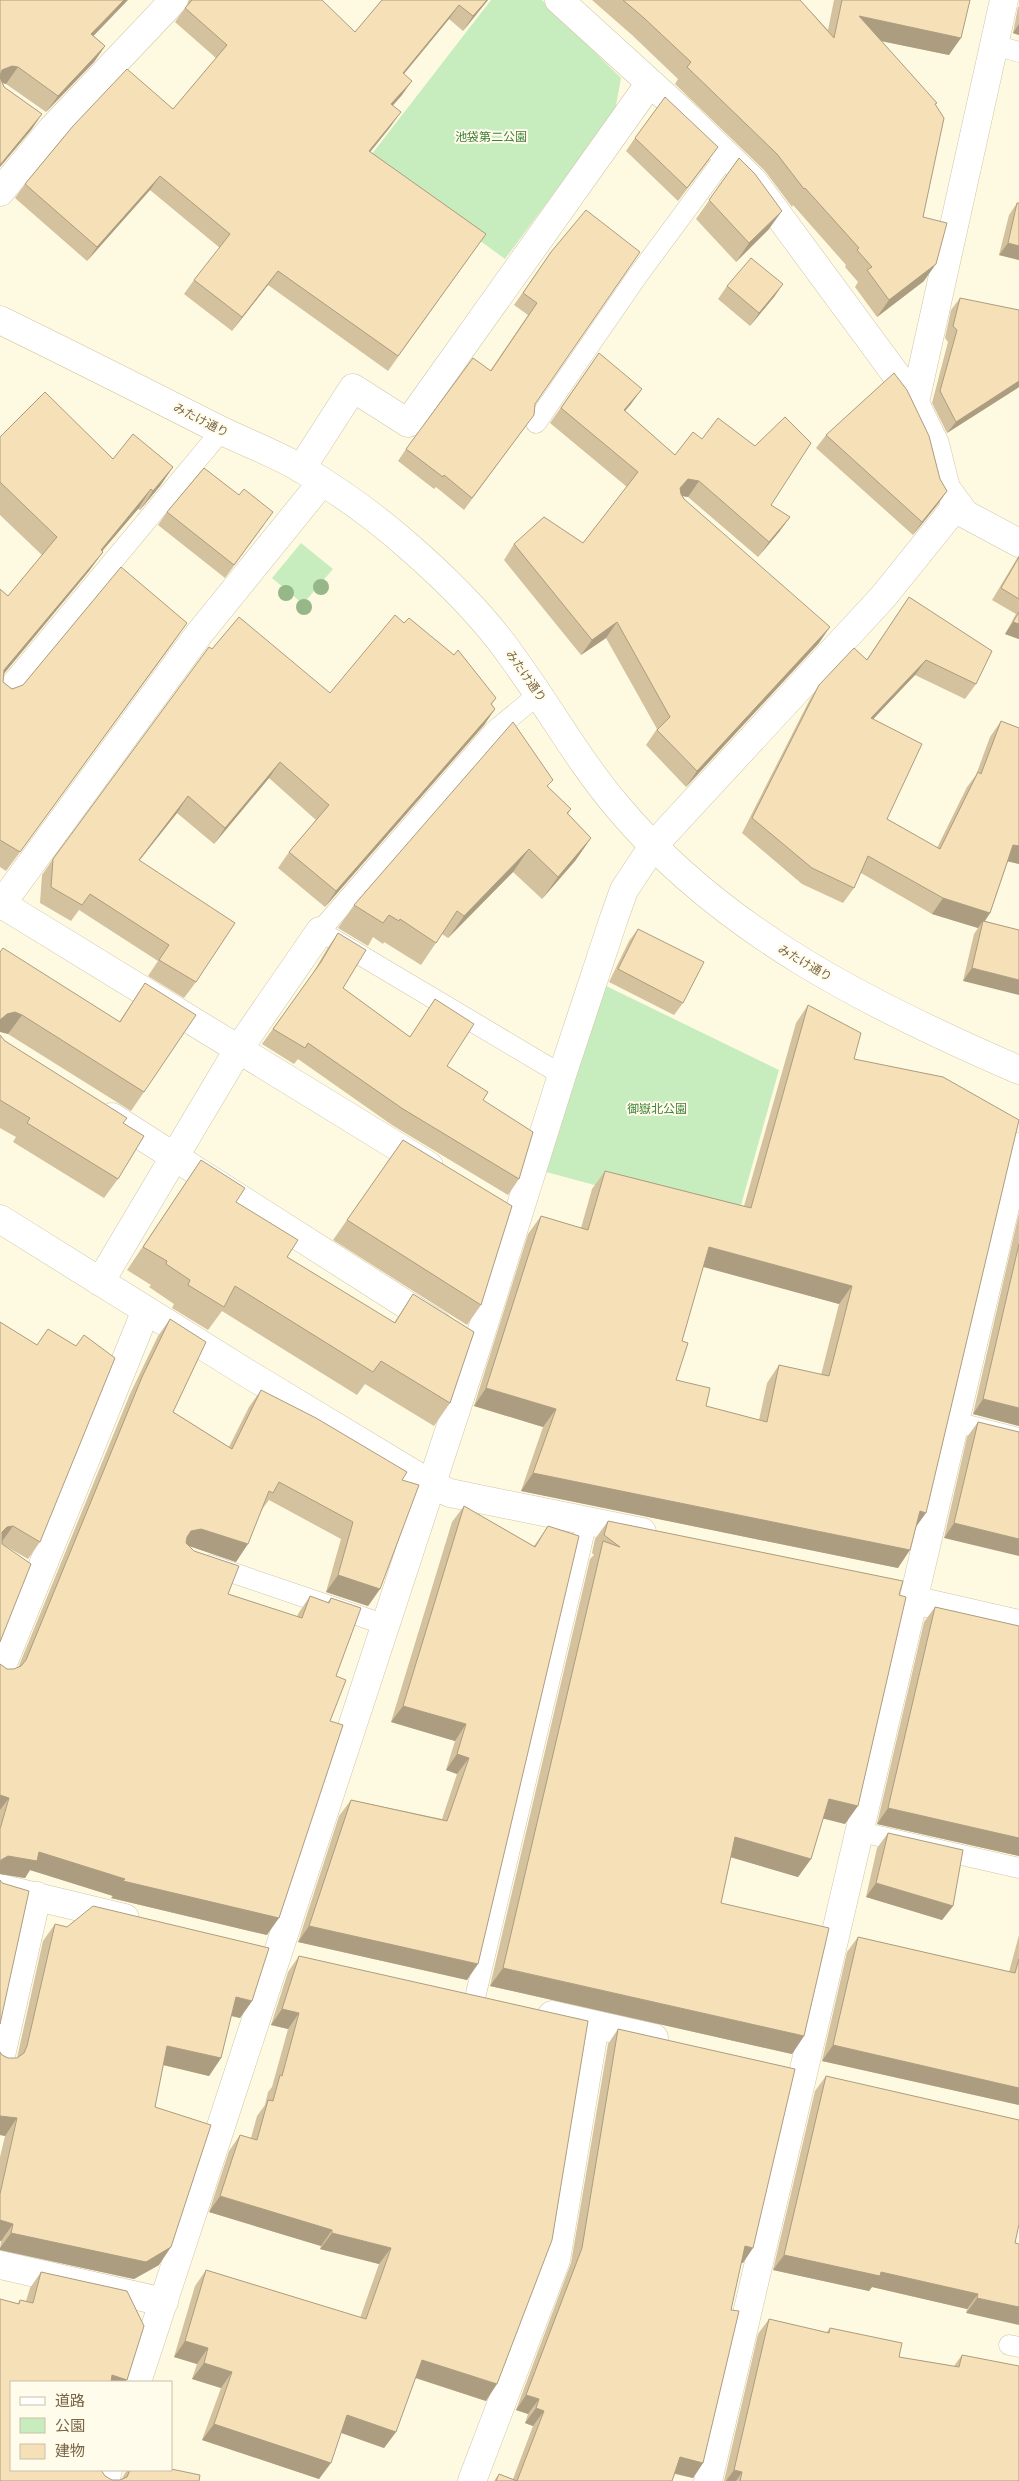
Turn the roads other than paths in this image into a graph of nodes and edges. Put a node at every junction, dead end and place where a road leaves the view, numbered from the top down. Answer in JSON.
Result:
{"nodes":[{"id":1,"x":174,"y":0,"type":"edge"},
{"id":2,"x":559,"y":0,"type":"edge"},
{"id":3,"x":1004,"y":0,"type":"edge"},
{"id":4,"x":1006,"y":49,"type":"edge"},
{"id":5,"x":650,"y":82,"type":"junction"},
{"id":6,"x":726,"y":156,"type":"junction"},
{"id":7,"x":0,"y":192,"type":"edge"},
{"id":8,"x":0,"y":320,"type":"edge"},
{"id":9,"x":914,"y":402,"type":"junction"},
{"id":10,"x":536,"y":423,"type":"edge"},
{"id":11,"x":222,"y":430,"type":"junction"},
{"id":12,"x":312,"y":476,"type":"junction"},
{"id":13,"x":958,"y":504,"type":"junction"},
{"id":14,"x":1019,"y":543,"type":"edge"},
{"id":15,"x":539,"y":694,"type":"junction"},
{"id":16,"x":0,"y":697,"type":"edge"},
{"id":17,"x":653,"y":846,"type":"junction"},
{"id":18,"x":0,"y":904,"type":"edge"},
{"id":19,"x":320,"y":931,"type":"junction"},
{"id":20,"x":238,"y":1050,"type":"junction"},
{"id":21,"x":1019,"y":1070,"type":"edge"},
{"id":22,"x":562,"y":1075,"type":"junction"},
{"id":23,"x":92,"y":1104,"type":"edge"},
{"id":24,"x":1019,"y":1148,"type":"edge"},
{"id":25,"x":176,"y":1157,"type":"junction"},
{"id":26,"x":449,"y":1178,"type":"edge"},
{"id":27,"x":491,"y":1203,"type":"edge"},
{"id":28,"x":516,"y":1218,"type":"junction"},
{"id":29,"x":0,"y":1219,"type":"edge"},
{"id":30,"x":100,"y":1282,"type":"junction"},
{"id":31,"x":146,"y":1310,"type":"junction"},
{"id":32,"x":476,"y":1349,"type":"junction"},
{"id":33,"x":955,"y":1422,"type":"junction"},
{"id":34,"x":1019,"y":1438,"type":"edge"},
{"id":35,"x":432,"y":1484,"type":"junction"},
{"id":36,"x":587,"y":1521,"type":"junction"},
{"id":37,"x":665,"y":1537,"type":"edge"},
{"id":38,"x":195,"y":1560,"type":"edge"},
{"id":39,"x":887,"y":1582,"type":"edge"},
{"id":40,"x":915,"y":1594,"type":"junction"},
{"id":41,"x":1019,"y":1624,"type":"edge"},
{"id":42,"x":386,"y":1625,"type":"junction"},
{"id":43,"x":0,"y":1671,"type":"edge"},
{"id":44,"x":861,"y":1832,"type":"junction"},
{"id":45,"x":1019,"y":1868,"type":"edge"},
{"id":46,"x":0,"y":1888,"type":"edge"},
{"id":47,"x":37,"y":1896,"type":"junction"},
{"id":48,"x":153,"y":1924,"type":"edge"},
{"id":49,"x":250,"y":1948,"type":"edge"},
{"id":50,"x":278,"y":1954,"type":"junction"},
{"id":51,"x":306,"y":1961,"type":"edge"},
{"id":52,"x":447,"y":1992,"type":"edge"},
{"id":53,"x":475,"y":1998,"type":"junction"},
{"id":54,"x":502,"y":2004,"type":"edge"},
{"id":55,"x":530,"y":2011,"type":"edge"},
{"id":56,"x":595,"y":2025,"type":"junction"},
{"id":57,"x":681,"y":2044,"type":"edge"},
{"id":58,"x":0,"y":2060,"type":"edge"},
{"id":59,"x":777,"y":2065,"type":"edge"},
{"id":60,"x":815,"y":2074,"type":"junction"},
{"id":61,"x":0,"y":2265,"type":"edge"},
{"id":62,"x":164,"y":2302,"type":"junction"},
{"id":63,"x":137,"y":2381,"type":"edge"},
{"id":64,"x":472,"y":2481,"type":"edge"},
{"id":65,"x":708,"y":2481,"type":"edge"}],
"edges":[{"from":1,"to":7,"type":"street"},
{"from":2,"to":5,"type":"street"},
{"from":3,"to":4,"type":"street"},
{"from":4,"to":9,"type":"street"},
{"from":5,"to":6,"type":"street"},
{"from":5,"to":12,"type":"street"},
{"from":6,"to":9,"type":"street"},
{"from":6,"to":10,"type":"lane"},
{"from":8,"to":11,"type":"street","name":"みたけ通り"},
{"from":9,"to":13,"type":"street"},
{"from":11,"to":12,"type":"street","name":"みたけ通り"},
{"from":11,"to":16,"type":"lane"},
{"from":12,"to":15,"type":"street","name":"みたけ通り"},
{"from":12,"to":18,"type":"street"},
{"from":13,"to":14,"type":"street"},
{"from":13,"to":17,"type":"street"},
{"from":15,"to":17,"type":"street","name":"みたけ通り"},
{"from":15,"to":19,"type":"lane"},
{"from":17,"to":21,"type":"street","name":"みたけ通り"},
{"from":17,"to":22,"type":"street"},
{"from":18,"to":20,"type":"street"},
{"from":19,"to":20,"type":"street"},
{"from":19,"to":22,"type":"lane"},
{"from":20,"to":25,"type":"street"},
{"from":20,"to":26,"type":"street"},
{"from":22,"to":28,"type":"street"},
{"from":23,"to":25,"type":"street"},
{"from":24,"to":33,"type":"street"},
{"from":25,"to":30,"type":"street"},
{"from":25,"to":32,"type":"street"},
{"from":27,"to":28,"type":"street"},
{"from":28,"to":32,"type":"street"},
{"from":29,"to":30,"type":"street"},
{"from":30,"to":31,"type":"street"},
{"from":31,"to":35,"type":"street"},
{"from":31,"to":43,"type":"street"},
{"from":32,"to":35,"type":"street"},
{"from":33,"to":34,"type":"lane"},
{"from":33,"to":40,"type":"street"},
{"from":35,"to":36,"type":"street"},
{"from":35,"to":42,"type":"street"},
{"from":36,"to":37,"type":"street"},
{"from":36,"to":53,"type":"lane"},
{"from":38,"to":42,"type":"lane"},
{"from":39,"to":40,"type":"street"},
{"from":40,"to":41,"type":"street"},
{"from":40,"to":44,"type":"street"},
{"from":42,"to":50,"type":"street"},
{"from":44,"to":45,"type":"lane"},
{"from":44,"to":60,"type":"street"},
{"from":46,"to":47,"type":"street"},
{"from":47,"to":48,"type":"street"},
{"from":47,"to":58,"type":"street"},
{"from":49,"to":50,"type":"street"},
{"from":50,"to":51,"type":"street"},
{"from":50,"to":62,"type":"street"},
{"from":52,"to":53,"type":"street"},
{"from":53,"to":54,"type":"street"},
{"from":55,"to":56,"type":"street"},
{"from":56,"to":57,"type":"street"},
{"from":56,"to":64,"type":"street"},
{"from":59,"to":60,"type":"street"},
{"from":60,"to":65,"type":"street"},
{"from":61,"to":62,"type":"street"},
{"from":62,"to":63,"type":"street"}]}
